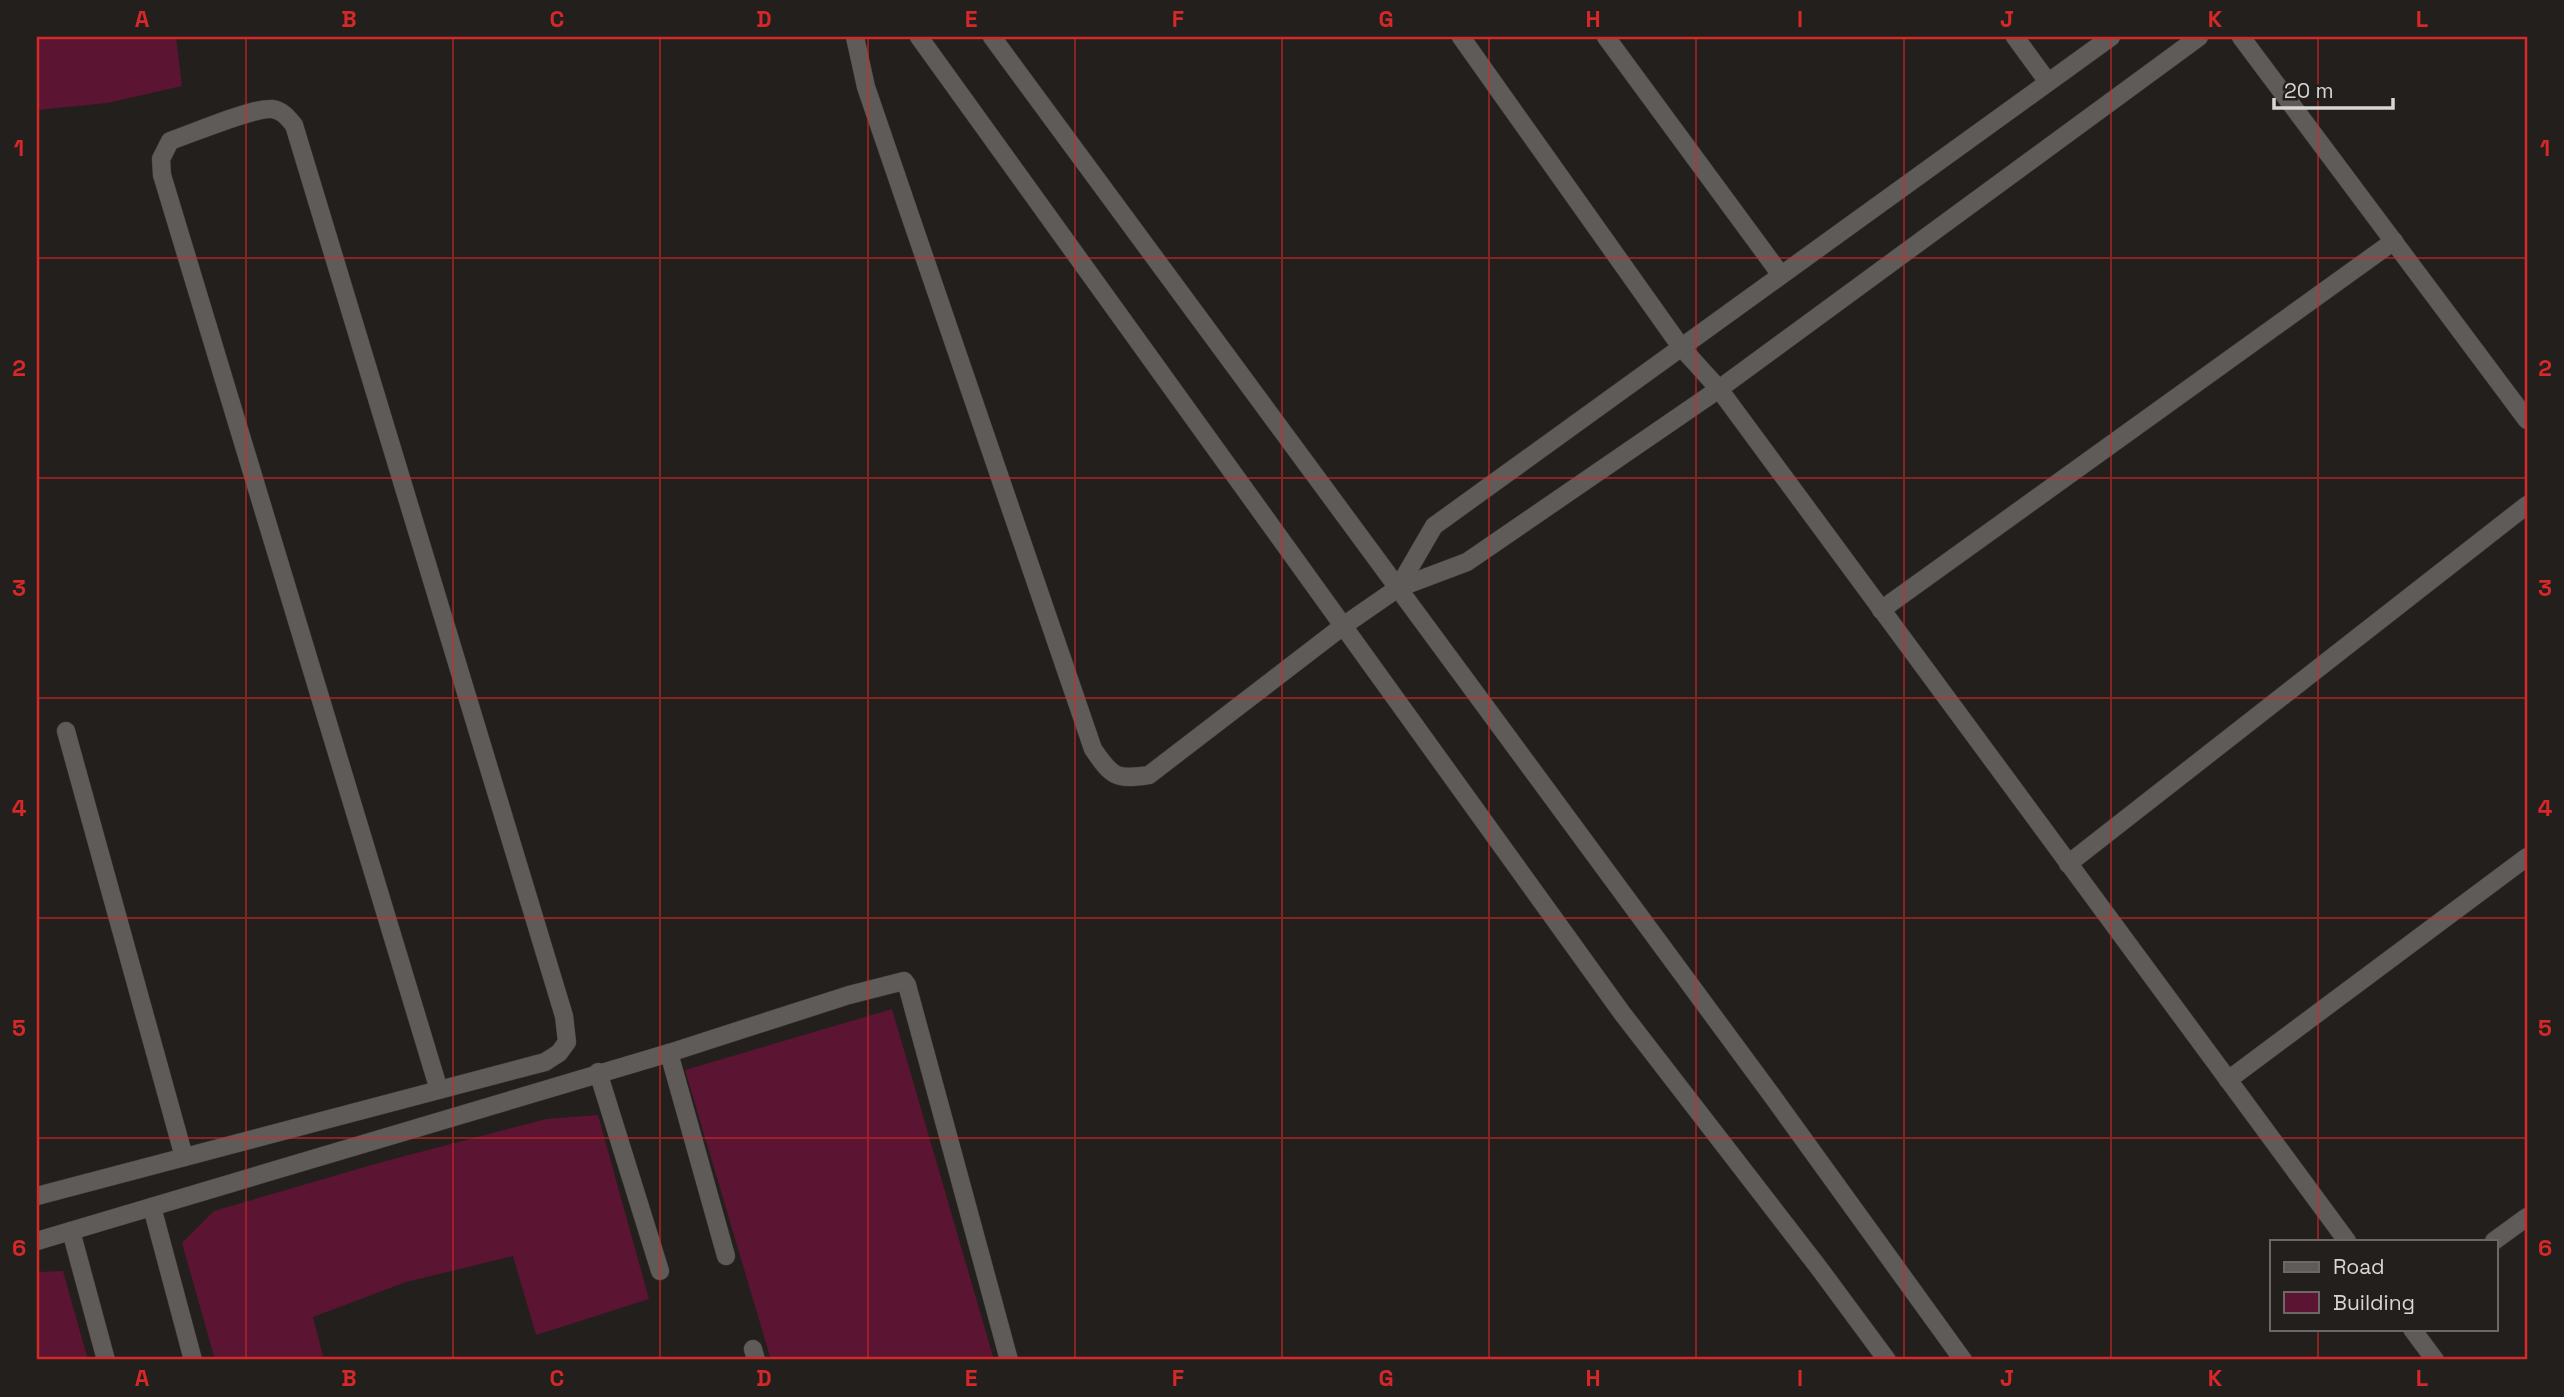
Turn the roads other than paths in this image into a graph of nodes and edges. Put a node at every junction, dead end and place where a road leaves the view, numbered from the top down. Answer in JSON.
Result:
{"nodes":[{"id":1,"x":855,"y":37,"type":"edge"},
{"id":2,"x":919,"y":37,"type":"edge"},
{"id":3,"x":992,"y":37,"type":"edge"},
{"id":4,"x":1461,"y":37,"type":"edge"},
{"id":5,"x":1606,"y":37,"type":"edge"},
{"id":6,"x":2015,"y":37,"type":"edge"},
{"id":7,"x":2111,"y":37,"type":"edge"},
{"id":8,"x":2199,"y":37,"type":"edge"},
{"id":9,"x":2241,"y":37,"type":"edge"},
{"id":10,"x":2048,"y":82,"type":"junction"},
{"id":11,"x":2394,"y":241,"type":"junction"},
{"id":12,"x":1781,"y":275,"type":"junction"},
{"id":13,"x":1681,"y":347,"type":"junction"},
{"id":14,"x":1719,"y":389,"type":"junction"},
{"id":15,"x":2527,"y":420,"type":"edge"},
{"id":16,"x":2527,"y":505,"type":"edge"},
{"id":17,"x":1398,"y":588,"type":"junction"},
{"id":18,"x":1881,"y":610,"type":"junction"},
{"id":19,"x":1343,"y":626,"type":"junction"},
{"id":20,"x":65,"y":731,"type":"dead end"},
{"id":21,"x":2527,"y":857,"type":"edge"},
{"id":22,"x":2068,"y":863,"type":"junction"},
{"id":23,"x":669,"y":1053,"type":"junction"},
{"id":24,"x":598,"y":1072,"type":"junction"},
{"id":25,"x":2228,"y":1080,"type":"junction"},
{"id":26,"x":439,"y":1090,"type":"junction"},
{"id":27,"x":184,"y":1157,"type":"junction"},
{"id":28,"x":37,"y":1196,"type":"edge"},
{"id":29,"x":152,"y":1207,"type":"junction"},
{"id":30,"x":2527,"y":1217,"type":"edge"},
{"id":31,"x":71,"y":1231,"type":"junction"},
{"id":32,"x":2346,"y":1240,"type":"edge"},
{"id":33,"x":2495,"y":1240,"type":"edge"},
{"id":34,"x":37,"y":1241,"type":"edge"},
{"id":35,"x":726,"y":1256,"type":"dead end"},
{"id":36,"x":660,"y":1271,"type":"dead end"},
{"id":37,"x":2413,"y":1330,"type":"edge"},
{"id":38,"x":106,"y":1360,"type":"edge"},
{"id":39,"x":192,"y":1360,"type":"edge"},
{"id":40,"x":1009,"y":1360,"type":"edge"},
{"id":41,"x":1887,"y":1360,"type":"edge"},
{"id":42,"x":1963,"y":1360,"type":"edge"},
{"id":43,"x":2435,"y":1360,"type":"edge"}],
"edges":[{"from":1,"to":19,"type":"street"},
{"from":2,"to":19,"type":"street"},
{"from":3,"to":17,"type":"street"},
{"from":4,"to":13,"type":"street"},
{"from":5,"to":12,"type":"street"},
{"from":6,"to":10,"type":"street"},
{"from":7,"to":10,"type":"street"},
{"from":8,"to":14,"type":"street"},
{"from":9,"to":11,"type":"street"},
{"from":10,"to":12,"type":"street"},
{"from":11,"to":15,"type":"street"},
{"from":11,"to":18,"type":"street"},
{"from":12,"to":13,"type":"street"},
{"from":13,"to":14,"type":"street"},
{"from":13,"to":17,"type":"street"},
{"from":14,"to":17,"type":"street"},
{"from":14,"to":18,"type":"street"},
{"from":16,"to":22,"type":"street"},
{"from":17,"to":19,"type":"street"},
{"from":17,"to":42,"type":"street"},
{"from":18,"to":22,"type":"street"},
{"from":19,"to":41,"type":"street"},
{"from":20,"to":27,"type":"street"},
{"from":21,"to":25,"type":"street"},
{"from":22,"to":25,"type":"street"},
{"from":23,"to":24,"type":"street"},
{"from":23,"to":35,"type":"street"},
{"from":23,"to":40,"type":"street"},
{"from":24,"to":29,"type":"street"},
{"from":24,"to":36,"type":"street"},
{"from":25,"to":32,"type":"street"},
{"from":26,"to":26,"type":"street"},
{"from":26,"to":27,"type":"street"},
{"from":27,"to":28,"type":"street"},
{"from":29,"to":31,"type":"street"},
{"from":29,"to":39,"type":"street"},
{"from":30,"to":33,"type":"street"},
{"from":31,"to":34,"type":"street"},
{"from":31,"to":38,"type":"street"},
{"from":37,"to":43,"type":"street"}]}
